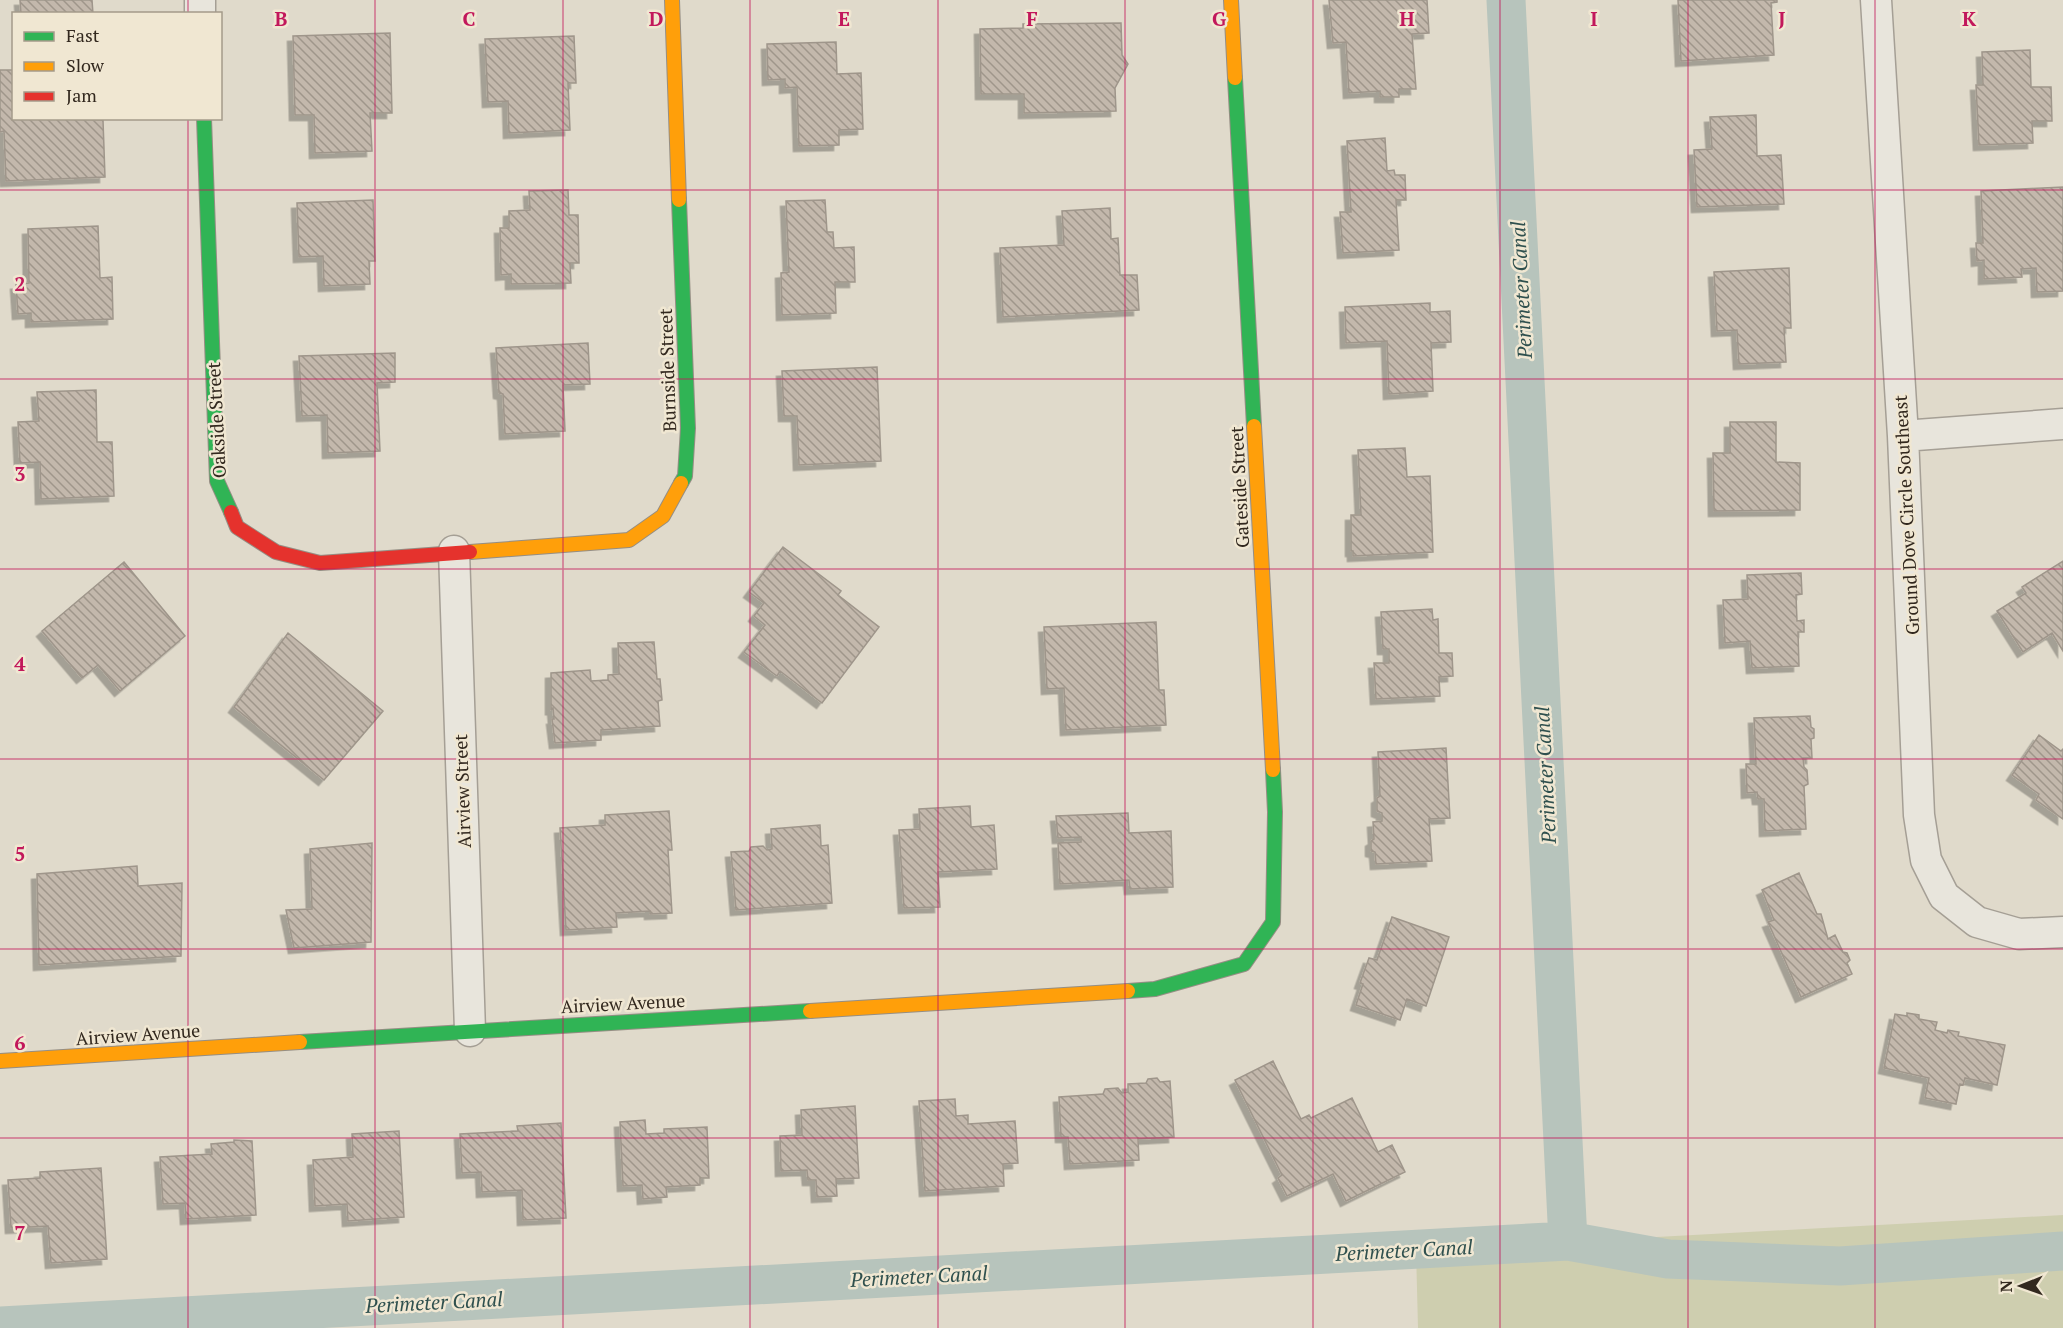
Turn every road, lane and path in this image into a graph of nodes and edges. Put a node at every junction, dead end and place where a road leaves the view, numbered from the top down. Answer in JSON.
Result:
{"nodes":[{"id":1,"x":672,"y":0,"type":"edge"},
{"id":2,"x":1231,"y":0,"type":"edge"},
{"id":3,"x":1876,"y":0,"type":"edge"},
{"id":4,"x":204,"y":120,"type":"edge"},
{"id":5,"x":2063,"y":424,"type":"edge"},
{"id":6,"x":1904,"y":436,"type":"junction"},
{"id":7,"x":454,"y":551,"type":"junction"},
{"id":8,"x":2063,"y":932,"type":"edge"},
{"id":9,"x":1244,"y":964,"type":"joint"},
{"id":10,"x":470,"y":1030,"type":"junction"},
{"id":11,"x":0,"y":1061,"type":"edge"}],
"edges":[{"from":1,"to":7,"type":"street","name":"Burnside Street"},
{"from":2,"to":9,"type":"street","name":"Gateside Street"},
{"from":3,"to":6,"type":"street","name":"Ground Dove Circle Southeast"},
{"from":4,"to":7,"type":"street","name":"Oakside Street"},
{"from":5,"to":6,"type":"street"},
{"from":6,"to":8,"type":"street","name":"Ground Dove Circle Southeast"},
{"from":7,"to":10,"type":"street","name":"Airview Street"},
{"from":9,"to":10,"type":"street","name":"Airview Avenue"},
{"from":10,"to":11,"type":"street","name":"Airview Avenue"}]}
